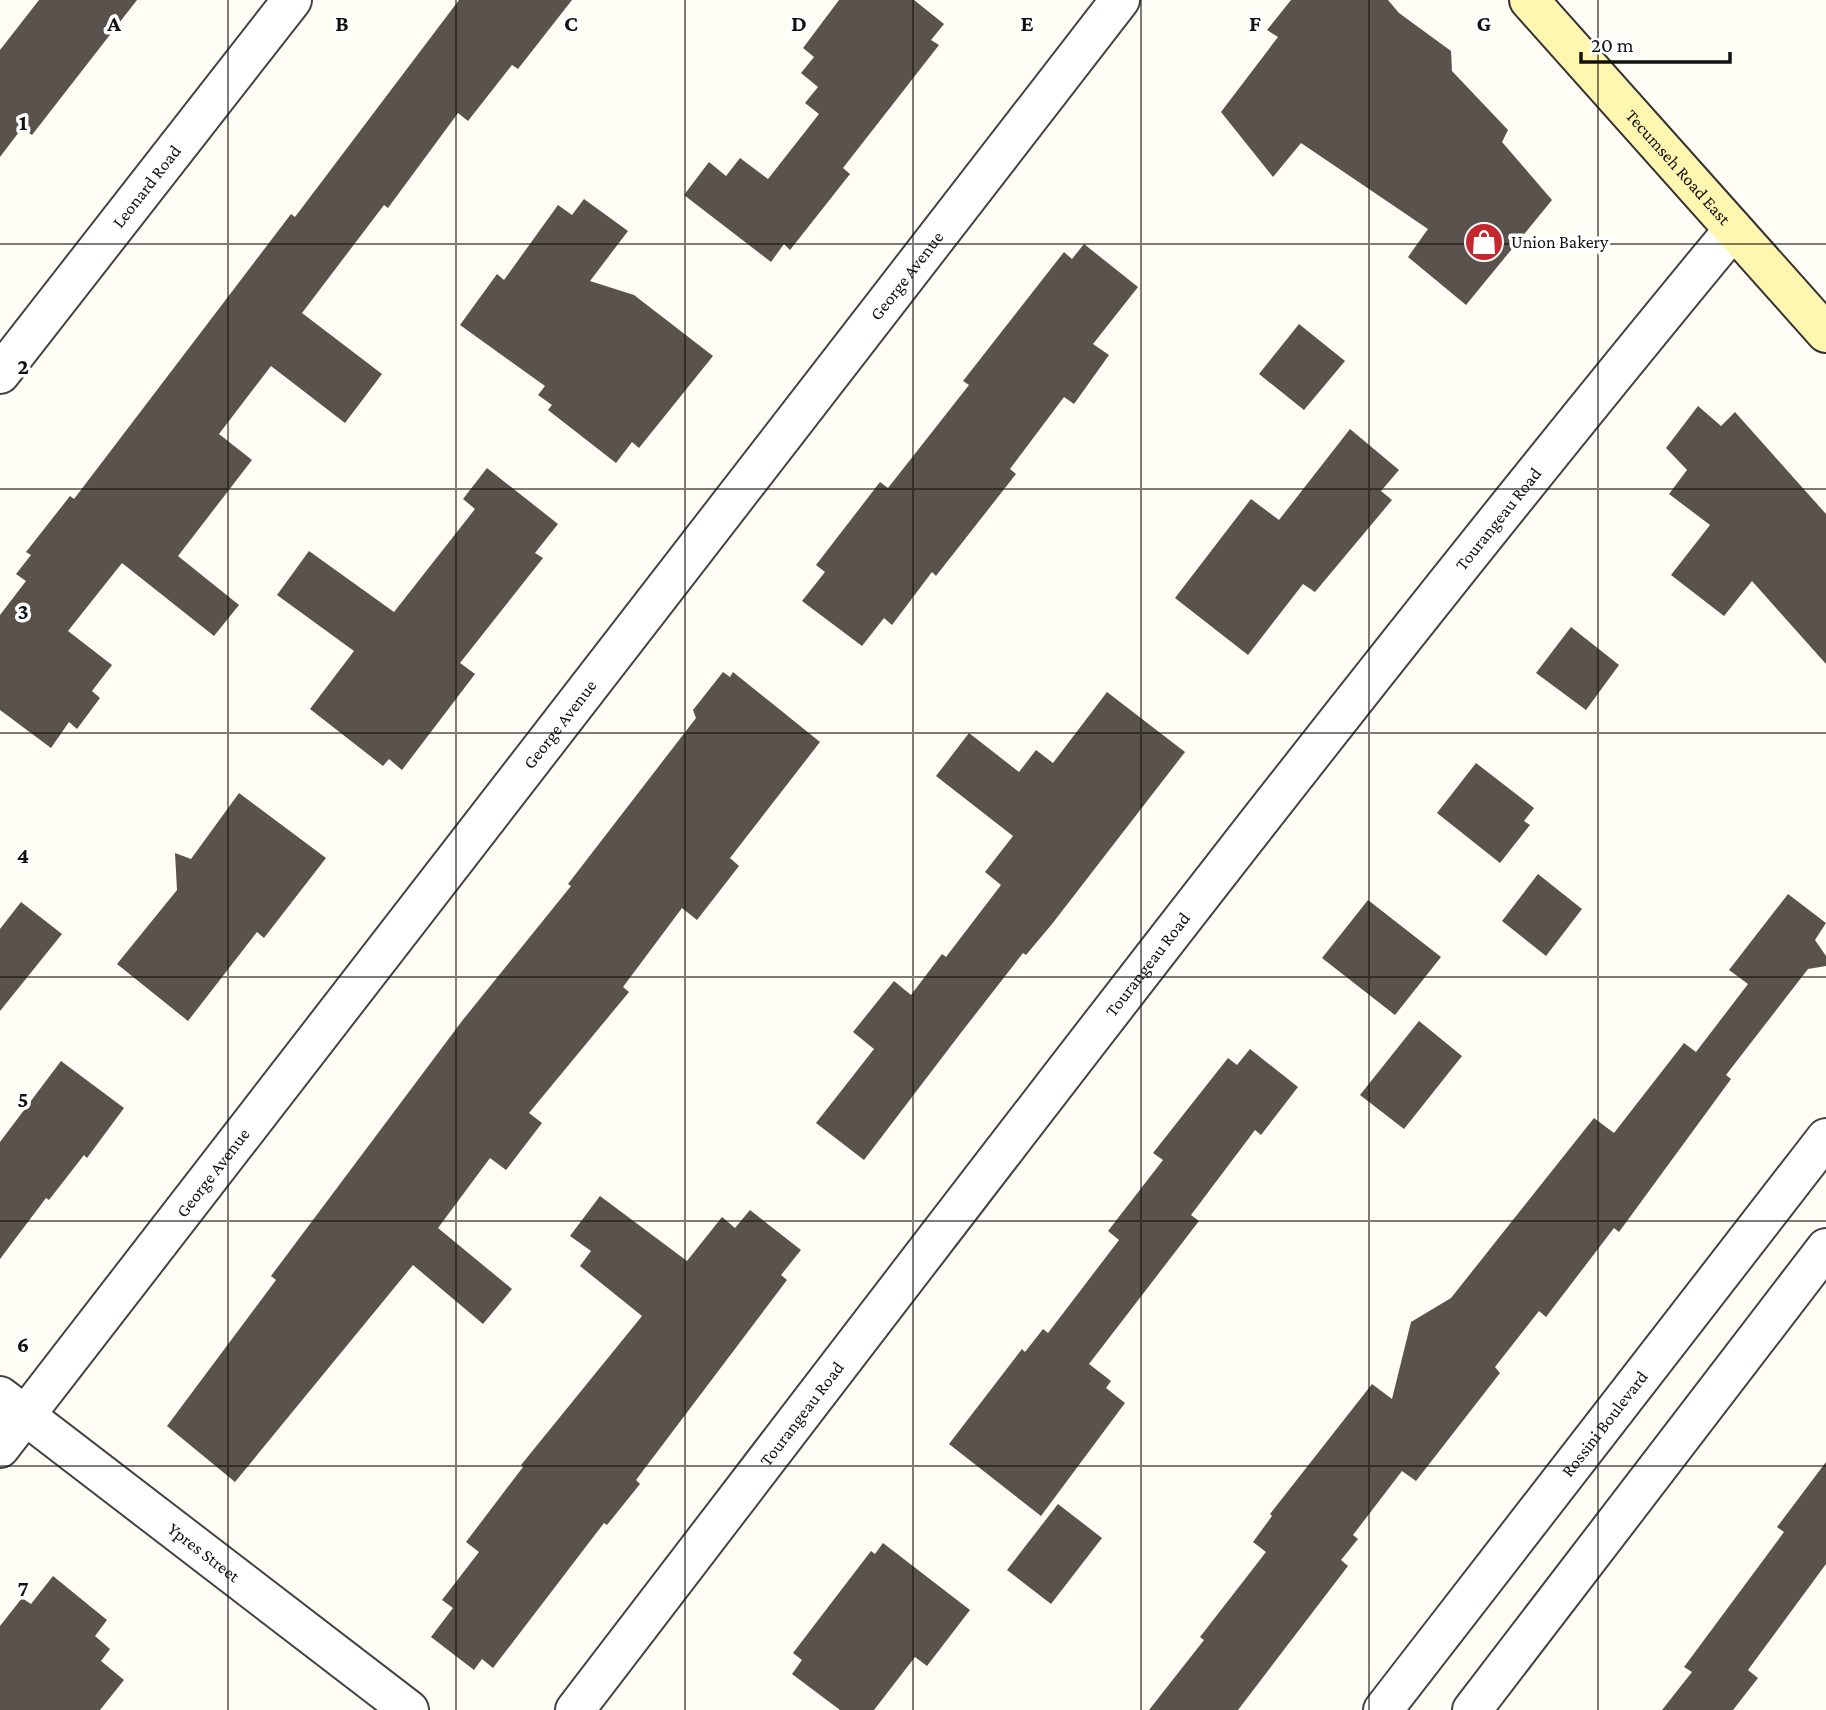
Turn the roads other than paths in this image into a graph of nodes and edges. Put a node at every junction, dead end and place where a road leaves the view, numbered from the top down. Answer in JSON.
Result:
{"nodes":[{"id":1,"x":292,"y":0,"type":"edge"},
{"id":2,"x":1120,"y":0,"type":"edge"},
{"id":3,"x":1530,"y":0,"type":"edge"},
{"id":4,"x":1733,"y":230,"type":"junction"},
{"id":5,"x":1826,"y":333,"type":"edge"},
{"id":6,"x":0,"y":374,"type":"edge"},
{"id":7,"x":1826,"y":1138,"type":"edge"},
{"id":8,"x":1826,"y":1248,"type":"edge"},
{"id":9,"x":13,"y":1405,"type":"edge"},
{"id":10,"x":0,"y":1448,"type":"edge"},
{"id":11,"x":409,"y":1710,"type":"edge"},
{"id":12,"x":575,"y":1710,"type":"edge"},
{"id":13,"x":1383,"y":1710,"type":"edge"},
{"id":14,"x":1472,"y":1710,"type":"edge"}],
"edges":[{"from":1,"to":6,"type":"street","name":"Leonard Road"},
{"from":2,"to":9,"type":"street","name":"George Avenue"},
{"from":3,"to":4,"type":"main road","name":"Tecumseh Road East"},
{"from":4,"to":5,"type":"main road","name":"Tecumseh Road East"},
{"from":4,"to":12,"type":"street","name":"Tourangeau Road"},
{"from":7,"to":13,"type":"street","name":"Rossini Boulevard"},
{"from":8,"to":14,"type":"street"},
{"from":9,"to":10,"type":"street","name":"George Avenue"},
{"from":9,"to":11,"type":"street","name":"Ypres Street"}]}
